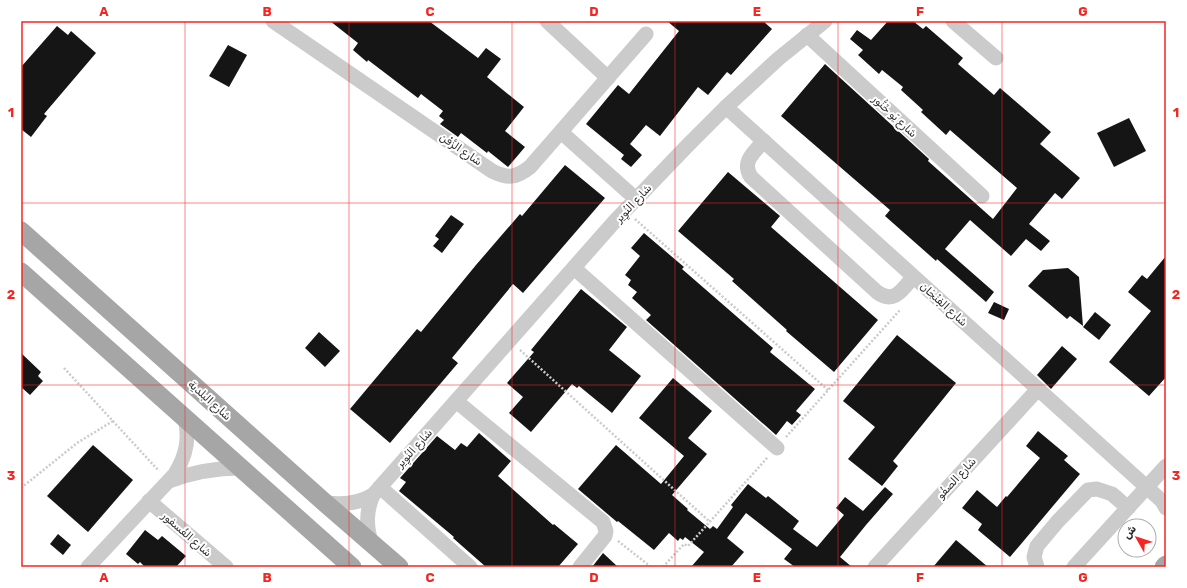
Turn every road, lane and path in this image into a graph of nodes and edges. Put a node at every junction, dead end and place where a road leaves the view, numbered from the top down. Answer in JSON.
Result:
{"nodes":[{"id":1,"x":273,"y":21,"type":"edge"},
{"id":2,"x":547,"y":21,"type":"edge"},
{"id":3,"x":825,"y":21,"type":"edge"},
{"id":4,"x":953,"y":21,"type":"edge"},
{"id":5,"x":646,"y":34,"type":"dead end"},
{"id":6,"x":807,"y":35,"type":"junction"},
{"id":7,"x":996,"y":58,"type":"dead end"},
{"id":8,"x":608,"y":78,"type":"junction"},
{"id":9,"x":726,"y":107,"type":"junction"},
{"id":10,"x":561,"y":132,"type":"junction"},
{"id":11,"x":764,"y":141,"type":"junction"},
{"id":12,"x":982,"y":196,"type":"dead end"},
{"id":13,"x":636,"y":199,"type":"junction"},
{"id":14,"x":625,"y":211,"type":"junction"},
{"id":15,"x":21,"y":231,"type":"edge"},
{"id":16,"x":574,"y":268,"type":"junction"},
{"id":17,"x":21,"y":272,"type":"edge"},
{"id":18,"x":913,"y":277,"type":"junction"},
{"id":19,"x":902,"y":308,"type":"dead end"},
{"id":20,"x":510,"y":340,"type":"junction"},
{"id":21,"x":64,"y":368,"type":"dead end"},
{"id":22,"x":1038,"y":389,"type":"junction"},
{"id":23,"x":828,"y":390,"type":"junction"},
{"id":24,"x":456,"y":401,"type":"junction"},
{"id":25,"x":185,"y":418,"type":"junction"},
{"id":26,"x":113,"y":421,"type":"junction"},
{"id":27,"x":777,"y":448,"type":"junction"},
{"id":28,"x":1166,"y":466,"type":"edge"},
{"id":29,"x":241,"y":468,"type":"junction"},
{"id":30,"x":169,"y":481,"type":"junction"},
{"id":31,"x":1147,"y":487,"type":"junction"},
{"id":32,"x":21,"y":488,"type":"edge"},
{"id":33,"x":376,"y":491,"type":"junction"},
{"id":34,"x":149,"y":501,"type":"junction"},
{"id":35,"x":324,"y":502,"type":"junction"},
{"id":36,"x":1165,"y":504,"type":"edge"},
{"id":37,"x":1128,"y":508,"type":"junction"},
{"id":38,"x":710,"y":522,"type":"junction"},
{"id":39,"x":606,"y":531,"type":"junction"},
{"id":40,"x":371,"y":542,"type":"junction"},
{"id":41,"x":88,"y":567,"type":"edge"},
{"id":42,"x":226,"y":567,"type":"edge"},
{"id":43,"x":352,"y":567,"type":"edge"},
{"id":44,"x":399,"y":567,"type":"edge"},
{"id":45,"x":470,"y":567,"type":"edge"},
{"id":46,"x":580,"y":567,"type":"edge"},
{"id":47,"x":650,"y":567,"type":"edge"},
{"id":48,"x":663,"y":567,"type":"edge"},
{"id":49,"x":875,"y":567,"type":"edge"},
{"id":50,"x":1037,"y":567,"type":"edge"},
{"id":51,"x":1074,"y":567,"type":"edge"}],
"edges":[{"from":1,"to":10,"type":"street","name":"شارع الزَّفْن"},
{"from":2,"to":8,"type":"street"},
{"from":3,"to":6,"type":"street","name":"شارع النُوِير"},
{"from":4,"to":7,"type":"street"},
{"from":5,"to":8,"type":"street","name":"شارع الزَّفْن"},
{"from":6,"to":9,"type":"street","name":"شارع النُوِير"},
{"from":6,"to":12,"type":"street","name":"شارع يَو خَنُّور"},
{"from":8,"to":10,"type":"street","name":"شارع الزَّفْن"},
{"from":9,"to":11,"type":"street","name":"شارع الفِنْجَان"},
{"from":9,"to":13,"type":"street","name":"شارع النُوِير"},
{"from":10,"to":13,"type":"street"},
{"from":11,"to":18,"type":"street","name":"شارع الفِنْجَان"},
{"from":11,"to":18,"type":"street"},
{"from":13,"to":14,"type":"street","name":"شارع النُوِير"},
{"from":14,"to":16,"type":"street","name":"شارع النُوِير"},
{"from":14,"to":23,"type":"path"},
{"from":15,"to":35,"type":"main road","name":"شارع البلدية"},
{"from":16,"to":20,"type":"street","name":"شارع النُوِير"},
{"from":16,"to":27,"type":"street"},
{"from":17,"to":25,"type":"main road"},
{"from":18,"to":22,"type":"street","name":"شارع الفِنْجَان"},
{"from":19,"to":23,"type":"path"},
{"from":20,"to":24,"type":"street","name":"شارع النُوِير"},
{"from":20,"to":38,"type":"path"},
{"from":21,"to":26,"type":"path"},
{"from":22,"to":31,"type":"street","name":"شارع الفِنْجَان"},
{"from":22,"to":49,"type":"street","name":"شارع الصفُو"},
{"from":23,"to":27,"type":"path"},
{"from":24,"to":33,"type":"street","name":"شارع النُوِير"},
{"from":24,"to":39,"type":"street"},
{"from":25,"to":29,"type":"main road"},
{"from":25,"to":30,"type":"street"},
{"from":26,"to":30,"type":"path"},
{"from":26,"to":32,"type":"path"},
{"from":27,"to":38,"type":"path"},
{"from":28,"to":31,"type":"street"},
{"from":29,"to":30,"type":"street"},
{"from":29,"to":43,"type":"main road"},
{"from":30,"to":34,"type":"street"},
{"from":31,"to":36,"type":"street","name":"شارع الفِنْجَان"},
{"from":31,"to":37,"type":"street"},
{"from":33,"to":35,"type":"street","name":"شارع النُوِير"},
{"from":33,"to":40,"type":"street","name":"شارع النُوِير"},
{"from":33,"to":45,"type":"street"},
{"from":34,"to":41,"type":"street"},
{"from":34,"to":42,"type":"street","name":"شارع الفُسفور"},
{"from":35,"to":40,"type":"main road","name":"شارع البلدية"},
{"from":37,"to":50,"type":"street"},
{"from":37,"to":51,"type":"street"},
{"from":38,"to":48,"type":"path"},
{"from":39,"to":46,"type":"street"},
{"from":39,"to":47,"type":"path"},
{"from":40,"to":44,"type":"main road","name":"شارع البلدية"}]}
